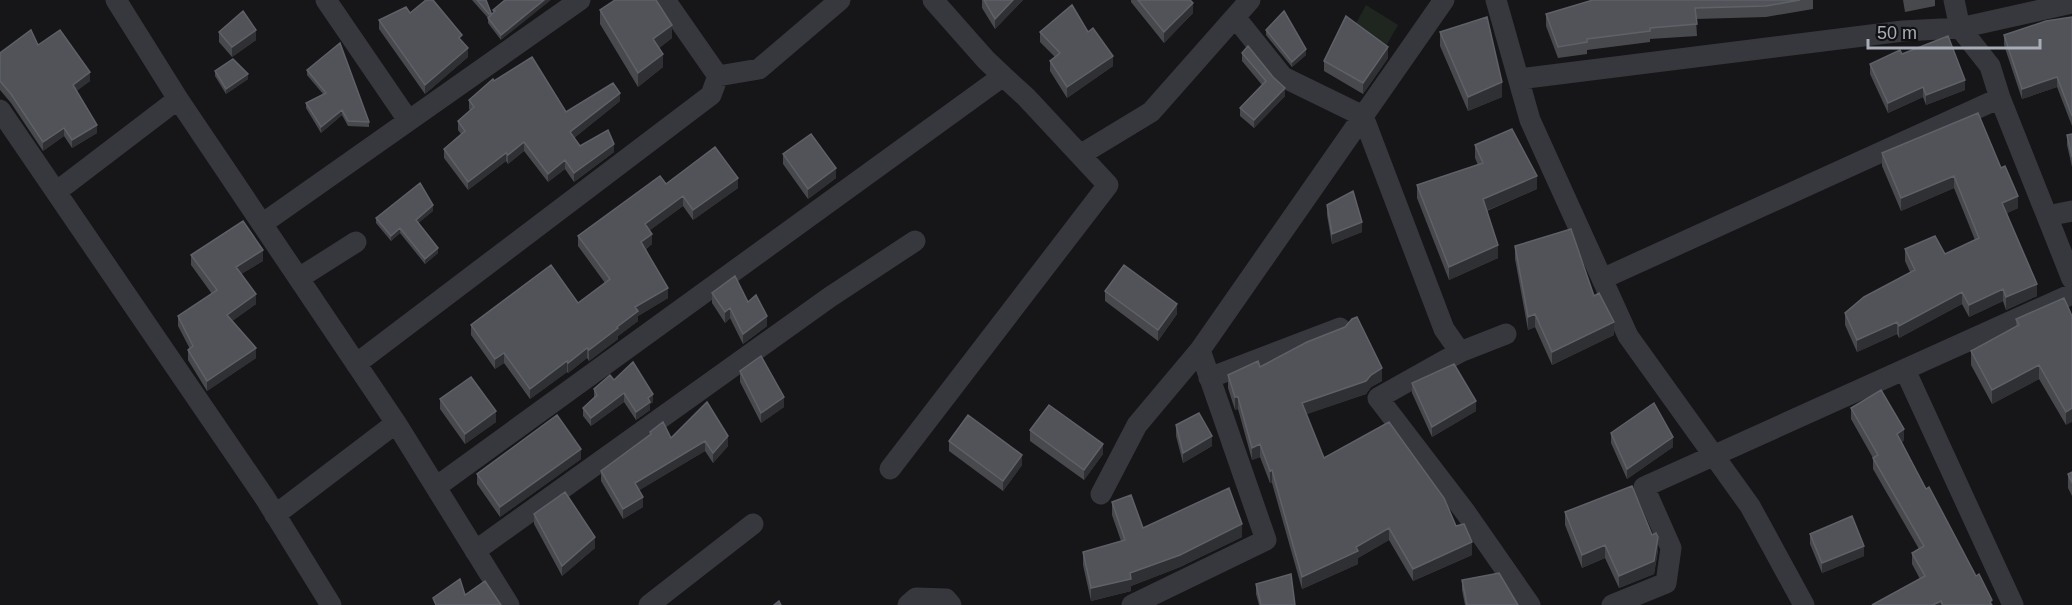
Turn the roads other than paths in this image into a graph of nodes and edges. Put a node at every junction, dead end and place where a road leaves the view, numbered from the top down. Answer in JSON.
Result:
{"nodes":[{"id":1,"x":116,"y":0,"type":"edge"},
{"id":2,"x":326,"y":0,"type":"edge"},
{"id":3,"x":580,"y":0,"type":"edge"},
{"id":4,"x":665,"y":0,"type":"edge"},
{"id":5,"x":840,"y":0,"type":"edge"},
{"id":6,"x":933,"y":0,"type":"edge"},
{"id":7,"x":1250,"y":0,"type":"edge"},
{"id":8,"x":1444,"y":0,"type":"edge"},
{"id":9,"x":1496,"y":0,"type":"edge"},
{"id":10,"x":1954,"y":0,"type":"edge"},
{"id":11,"x":2072,"y":3,"type":"edge"},
{"id":12,"x":1235,"y":17,"type":"junction"},
{"id":13,"x":1960,"y":28,"type":"junction"},
{"id":14,"x":718,"y":76,"type":"junction"},
{"id":15,"x":1003,"y":76,"type":"junction"},
{"id":16,"x":1519,"y":80,"type":"junction"},
{"id":17,"x":2000,"y":98,"type":"junction"},
{"id":18,"x":178,"y":99,"type":"junction"},
{"id":19,"x":0,"y":110,"type":"edge"},
{"id":20,"x":1364,"y":116,"type":"junction"},
{"id":21,"x":408,"y":120,"type":"junction"},
{"id":22,"x":1080,"y":155,"type":"junction"},
{"id":23,"x":56,"y":192,"type":"junction"},
{"id":24,"x":2072,"y":211,"type":"edge"},
{"id":25,"x":2047,"y":216,"type":"junction"},
{"id":26,"x":262,"y":224,"type":"junction"},
{"id":27,"x":915,"y":241,"type":"dead end"},
{"id":28,"x":356,"y":242,"type":"dead end"},
{"id":29,"x":298,"y":278,"type":"junction"},
{"id":30,"x":1602,"y":279,"type":"junction"},
{"id":31,"x":2072,"y":279,"type":"edge"},
{"id":32,"x":2072,"y":294,"type":"edge"},
{"id":33,"x":1340,"y":328,"type":"edge"},
{"id":34,"x":1506,"y":334,"type":"dead end"},
{"id":35,"x":1200,"y":350,"type":"junction"},
{"id":36,"x":1460,"y":352,"type":"junction"},
{"id":37,"x":356,"y":364,"type":"junction"},
{"id":38,"x":1905,"y":370,"type":"junction"},
{"id":39,"x":1209,"y":378,"type":"junction"},
{"id":40,"x":396,"y":423,"type":"junction"},
{"id":41,"x":1713,"y":456,"type":"junction"},
{"id":42,"x":890,"y":469,"type":"dead end"},
{"id":43,"x":436,"y":487,"type":"junction"},
{"id":44,"x":1101,"y":494,"type":"dead end"},
{"id":45,"x":275,"y":514,"type":"junction"},
{"id":46,"x":753,"y":524,"type":"dead end"},
{"id":47,"x":475,"y":551,"type":"junction"},
{"id":48,"x":331,"y":605,"type":"edge"},
{"id":49,"x":509,"y":605,"type":"edge"},
{"id":50,"x":649,"y":605,"type":"edge"},
{"id":51,"x":908,"y":605,"type":"edge"},
{"id":52,"x":951,"y":605,"type":"edge"},
{"id":53,"x":1132,"y":605,"type":"edge"},
{"id":54,"x":1530,"y":605,"type":"edge"},
{"id":55,"x":1612,"y":605,"type":"edge"},
{"id":56,"x":1804,"y":605,"type":"edge"},
{"id":57,"x":2013,"y":605,"type":"edge"}],
"edges":[{"from":1,"to":18,"type":"street"},
{"from":2,"to":21,"type":"street"},
{"from":3,"to":21,"type":"street"},
{"from":4,"to":14,"type":"street"},
{"from":5,"to":14,"type":"street"},
{"from":6,"to":15,"type":"street"},
{"from":7,"to":12,"type":"street"},
{"from":8,"to":20,"type":"street"},
{"from":9,"to":16,"type":"street"},
{"from":10,"to":13,"type":"street"},
{"from":11,"to":13,"type":"street"},
{"from":12,"to":20,"type":"street"},
{"from":12,"to":22,"type":"street"},
{"from":13,"to":16,"type":"street"},
{"from":13,"to":17,"type":"street"},
{"from":14,"to":37,"type":"street"},
{"from":15,"to":22,"type":"street"},
{"from":15,"to":43,"type":"street"},
{"from":16,"to":30,"type":"street"},
{"from":17,"to":25,"type":"street"},
{"from":17,"to":30,"type":"street"},
{"from":18,"to":23,"type":"street"},
{"from":18,"to":26,"type":"street"},
{"from":19,"to":23,"type":"street"},
{"from":20,"to":35,"type":"street"},
{"from":20,"to":36,"type":"street"},
{"from":21,"to":26,"type":"street"},
{"from":22,"to":42,"type":"street"},
{"from":23,"to":45,"type":"street"},
{"from":24,"to":25,"type":"street"},
{"from":25,"to":31,"type":"street"},
{"from":26,"to":29,"type":"street"},
{"from":27,"to":47,"type":"street"},
{"from":28,"to":29,"type":"street"},
{"from":29,"to":37,"type":"street"},
{"from":30,"to":41,"type":"street"},
{"from":32,"to":38,"type":"street"},
{"from":33,"to":39,"type":"street"},
{"from":34,"to":36,"type":"street"},
{"from":35,"to":39,"type":"street"},
{"from":35,"to":44,"type":"street"},
{"from":36,"to":54,"type":"street"},
{"from":37,"to":40,"type":"street"},
{"from":38,"to":41,"type":"street"},
{"from":38,"to":57,"type":"street"},
{"from":39,"to":53,"type":"street"},
{"from":40,"to":43,"type":"street"},
{"from":40,"to":45,"type":"street"},
{"from":41,"to":55,"type":"street"},
{"from":41,"to":56,"type":"street"},
{"from":43,"to":47,"type":"street"},
{"from":45,"to":48,"type":"street"},
{"from":46,"to":50,"type":"street"},
{"from":47,"to":49,"type":"street"},
{"from":51,"to":52,"type":"street"}]}
